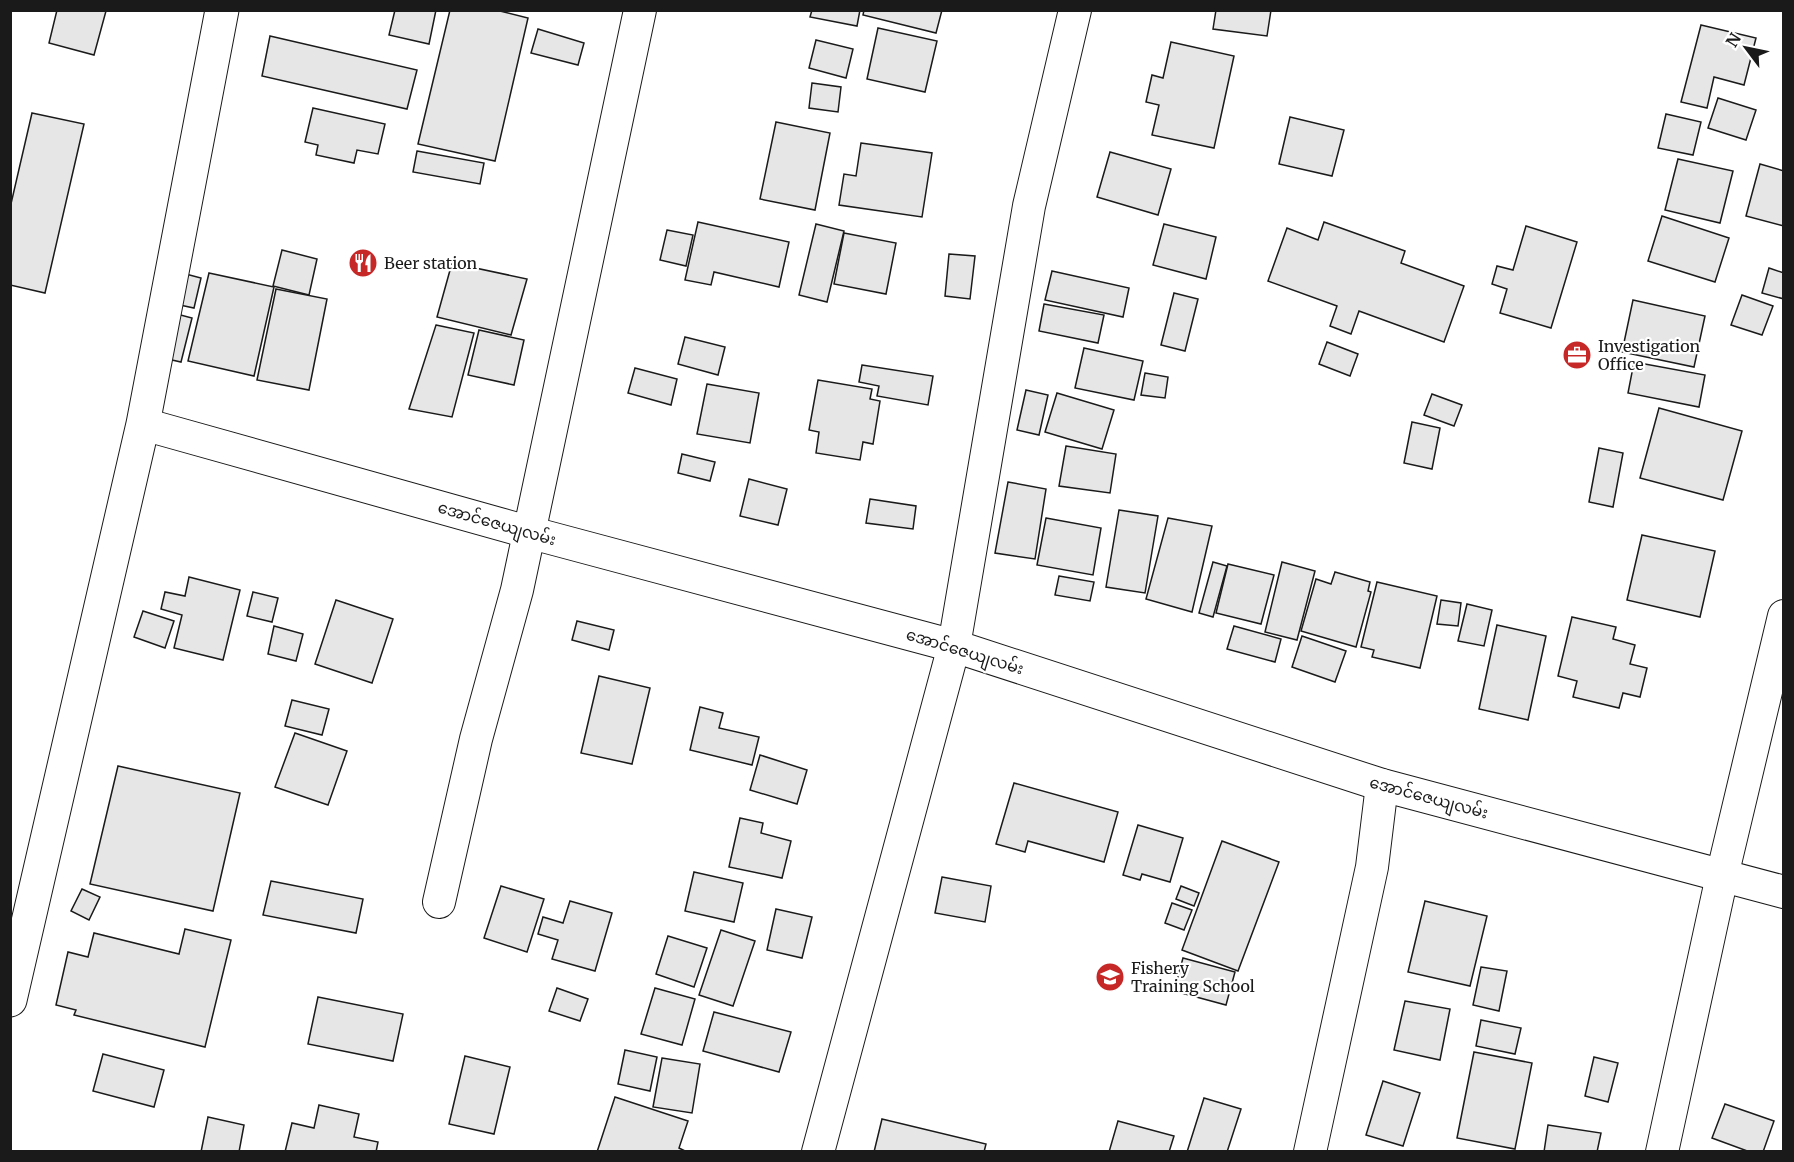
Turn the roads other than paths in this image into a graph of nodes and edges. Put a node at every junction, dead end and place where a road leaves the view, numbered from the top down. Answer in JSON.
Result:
{"nodes":[{"id":1,"x":640,"y":10,"type":"edge"},
{"id":2,"x":1075,"y":10,"type":"edge"},
{"id":3,"x":220,"y":11,"type":"edge"},
{"id":4,"x":143,"y":423,"type":"junction"},
{"id":5,"x":528,"y":532,"type":"junction"},
{"id":6,"x":1784,"y":616,"type":"edge"},
{"id":7,"x":954,"y":646,"type":"junction"},
{"id":8,"x":1382,"y":785,"type":"junction"},
{"id":9,"x":1722,"y":876,"type":"junction"},
{"id":10,"x":1784,"y":892,"type":"edge"},
{"id":11,"x":439,"y":902,"type":"dead end"},
{"id":12,"x":10,"y":1000,"type":"edge"},
{"id":13,"x":818,"y":1152,"type":"edge"},
{"id":14,"x":1310,"y":1152,"type":"edge"},
{"id":15,"x":1662,"y":1152,"type":"edge"}],
"edges":[{"from":1,"to":5,"type":"street"},
{"from":2,"to":7,"type":"street"},
{"from":3,"to":4,"type":"street"},
{"from":4,"to":5,"type":"street","name":"အောင်ဇေယျလမ်း"},
{"from":4,"to":12,"type":"street"},
{"from":5,"to":7,"type":"street","name":"အောင်ဇေယျလမ်း"},
{"from":5,"to":11,"type":"street"},
{"from":6,"to":9,"type":"street"},
{"from":7,"to":8,"type":"street","name":"အောင်ဇေယျလမ်း"},
{"from":7,"to":13,"type":"street"},
{"from":8,"to":9,"type":"street","name":"အောင်ဇေယျလမ်း"},
{"from":8,"to":14,"type":"street"},
{"from":9,"to":10,"type":"street","name":"အောင်ဇေယျလမ်း"},
{"from":9,"to":15,"type":"street"}]}
